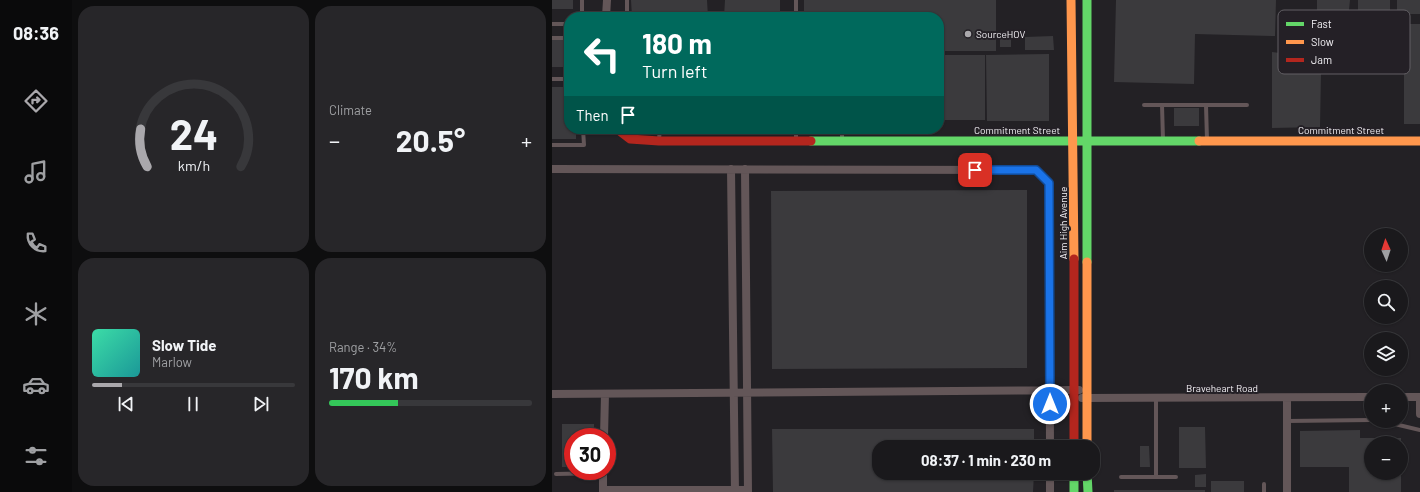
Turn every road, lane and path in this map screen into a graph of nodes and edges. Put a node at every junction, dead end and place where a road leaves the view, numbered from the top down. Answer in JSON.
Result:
{"nodes":[{"id":1,"x":582,"y":0,"type":"edge"},
{"id":2,"x":607,"y":0,"type":"edge"},
{"id":3,"x":627,"y":0,"type":"edge"},
{"id":4,"x":796,"y":0,"type":"edge"},
{"id":5,"x":1071,"y":0,"type":"edge"},
{"id":6,"x":1087,"y":0,"type":"edge"},
{"id":7,"x":582,"y":12,"type":"edge"},
{"id":8,"x":606,"y":12,"type":"edge"},
{"id":9,"x":627,"y":12,"type":"edge"},
{"id":10,"x":796,"y":12,"type":"edge"},
{"id":11,"x":552,"y":24,"type":"edge"},
{"id":12,"x":564,"y":24,"type":"edge"},
{"id":13,"x":552,"y":38,"type":"edge"},
{"id":14,"x":564,"y":38,"type":"edge"},
{"id":15,"x":552,"y":79,"type":"edge"},
{"id":16,"x":564,"y":79,"type":"edge"},
{"id":17,"x":1247,"y":104,"type":"dead end"},
{"id":18,"x":1144,"y":105,"type":"dead end"},
{"id":19,"x":1162,"y":105,"type":"junction"},
{"id":20,"x":1206,"y":105,"type":"junction"},
{"id":21,"x":583,"y":134,"type":"edge"},
{"id":22,"x":624,"y":134,"type":"edge"},
{"id":23,"x":660,"y":134,"type":"edge"},
{"id":24,"x":796,"y":134,"type":"edge"},
{"id":25,"x":842,"y":134,"type":"edge"},
{"id":26,"x":659,"y":141,"type":"junction"},
{"id":27,"x":796,"y":141,"type":"junction"},
{"id":28,"x":842,"y":141,"type":"junction"},
{"id":29,"x":1074,"y":141,"type":"junction"},
{"id":30,"x":1088,"y":141,"type":"junction"},
{"id":31,"x":1420,"y":141,"type":"edge"},
{"id":32,"x":1163,"y":142,"type":"junction"},
{"id":33,"x":1207,"y":142,"type":"junction"},
{"id":34,"x":552,"y":145,"type":"edge"},
{"id":35,"x":552,"y":169,"type":"edge"},
{"id":36,"x":731,"y":169,"type":"junction"},
{"id":37,"x":745,"y":169,"type":"junction"},
{"id":38,"x":1050,"y":390,"type":"junction"},
{"id":39,"x":735,"y":392,"type":"junction"},
{"id":40,"x":748,"y":392,"type":"junction"},
{"id":41,"x":552,"y":394,"type":"edge"},
{"id":42,"x":605,"y":394,"type":"junction"},
{"id":43,"x":1074,"y":394,"type":"junction"},
{"id":44,"x":1087,"y":394,"type":"junction"},
{"id":45,"x":1156,"y":398,"type":"junction"},
{"id":46,"x":1287,"y":398,"type":"junction"},
{"id":47,"x":1364,"y":398,"type":"edge"},
{"id":48,"x":1408,"y":398,"type":"edge"},
{"id":49,"x":1420,"y":398,"type":"edge"},
{"id":50,"x":1420,"y":414,"type":"edge"},
{"id":51,"x":1364,"y":420,"type":"edge"},
{"id":52,"x":1287,"y":421,"type":"junction"},
{"id":53,"x":1408,"y":427,"type":"edge"},
{"id":54,"x":604,"y":428,"type":"edge"},
{"id":55,"x":1420,"y":430,"type":"edge"},
{"id":56,"x":1050,"y":440,"type":"edge"},
{"id":57,"x":1074,"y":440,"type":"edge"},
{"id":58,"x":1087,"y":440,"type":"edge"},
{"id":59,"x":556,"y":474,"type":"dead end"},
{"id":60,"x":564,"y":474,"type":"edge"},
{"id":61,"x":1121,"y":477,"type":"dead end"},
{"id":62,"x":1156,"y":477,"type":"junction"},
{"id":63,"x":1176,"y":477,"type":"dead end"},
{"id":64,"x":603,"y":480,"type":"edge"},
{"id":65,"x":1050,"y":480,"type":"edge"},
{"id":66,"x":1074,"y":480,"type":"edge"},
{"id":67,"x":1087,"y":480,"type":"edge"},
{"id":68,"x":1264,"y":484,"type":"dead end"},
{"id":69,"x":603,"y":491,"type":"edge"},
{"id":70,"x":735,"y":491,"type":"edge"},
{"id":71,"x":748,"y":491,"type":"edge"},
{"id":72,"x":1050,"y":492,"type":"edge"},
{"id":73,"x":1074,"y":492,"type":"edge"},
{"id":74,"x":1088,"y":492,"type":"edge"},
{"id":75,"x":1264,"y":492,"type":"edge"},
{"id":76,"x":1288,"y":492,"type":"edge"}],
"edges":[{"from":1,"to":7,"type":"lane"},
{"from":2,"to":8,"type":"street"},
{"from":3,"to":9,"type":"lane"},
{"from":4,"to":10,"type":"lane"},
{"from":5,"to":29,"type":"street","name":"Aim High Avenue"},
{"from":6,"to":30,"type":"street"},
{"from":11,"to":12,"type":"lane"},
{"from":13,"to":14,"type":"lane"},
{"from":15,"to":16,"type":"lane"},
{"from":17,"to":20,"type":"lane"},
{"from":18,"to":19,"type":"lane"},
{"from":19,"to":20,"type":"lane"},
{"from":19,"to":32,"type":"lane"},
{"from":20,"to":33,"type":"lane"},
{"from":21,"to":34,"type":"lane"},
{"from":22,"to":26,"type":"street","name":"Commitment Street"},
{"from":23,"to":26,"type":"lane"},
{"from":24,"to":27,"type":"lane"},
{"from":25,"to":28,"type":"lane"},
{"from":26,"to":27,"type":"street","name":"Commitment Street"},
{"from":27,"to":28,"type":"street","name":"Commitment Street"},
{"from":28,"to":29,"type":"street","name":"Commitment Street"},
{"from":29,"to":30,"type":"street","name":"Commitment Street"},
{"from":29,"to":43,"type":"street","name":"Aim High Avenue"},
{"from":30,"to":32,"type":"street","name":"Commitment Street"},
{"from":30,"to":44,"type":"street"},
{"from":31,"to":33,"type":"street","name":"Commitment Street"},
{"from":32,"to":33,"type":"street","name":"Commitment Street"},
{"from":35,"to":36,"type":"street"},
{"from":36,"to":37,"type":"street"},
{"from":36,"to":39,"type":"street"},
{"from":37,"to":38,"type":"street"},
{"from":37,"to":40,"type":"street"},
{"from":38,"to":40,"type":"street","name":"Braveheart Road"},
{"from":38,"to":43,"type":"street","name":"Braveheart Road"},
{"from":38,"to":56,"type":"street"},
{"from":39,"to":40,"type":"street","name":"Braveheart Road"},
{"from":39,"to":42,"type":"street","name":"Braveheart Road"},
{"from":39,"to":70,"type":"street"},
{"from":40,"to":71,"type":"street"},
{"from":41,"to":42,"type":"street","name":"Braveheart Road"},
{"from":42,"to":54,"type":"street"},
{"from":43,"to":44,"type":"street","name":"Braveheart Road"},
{"from":43,"to":57,"type":"street","name":"Aim High Avenue"},
{"from":44,"to":45,"type":"street","name":"Braveheart Road"},
{"from":44,"to":58,"type":"street"},
{"from":45,"to":46,"type":"street","name":"Braveheart Road"},
{"from":45,"to":62,"type":"lane"},
{"from":46,"to":47,"type":"street","name":"Braveheart Road"},
{"from":46,"to":52,"type":"street"},
{"from":48,"to":49,"type":"street"},
{"from":49,"to":50,"type":"street"},
{"from":51,"to":52,"type":"lane"},
{"from":52,"to":76,"type":"street"},
{"from":53,"to":55,"type":"lane"},
{"from":59,"to":60,"type":"lane"},
{"from":61,"to":62,"type":"lane"},
{"from":62,"to":63,"type":"lane"},
{"from":64,"to":69,"type":"street"},
{"from":65,"to":72,"type":"street"},
{"from":66,"to":73,"type":"street"},
{"from":67,"to":74,"type":"street"},
{"from":68,"to":75,"type":"lane"},
{"from":69,"to":70,"type":"street"},
{"from":70,"to":71,"type":"street"}]}
